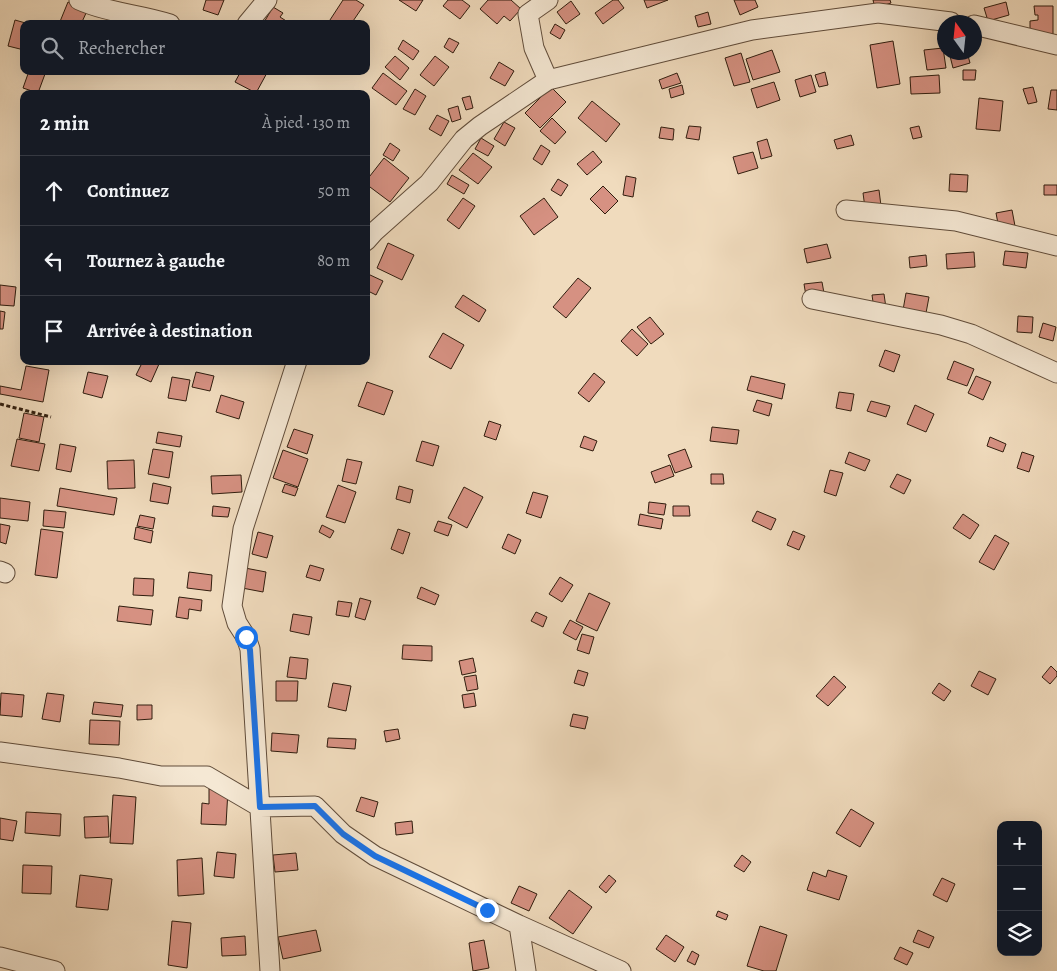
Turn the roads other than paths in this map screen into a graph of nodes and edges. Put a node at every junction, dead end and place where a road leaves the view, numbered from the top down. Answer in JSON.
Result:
{"nodes":[{"id":1,"x":79,"y":0,"type":"edge"},
{"id":2,"x":267,"y":0,"type":"edge"},
{"id":3,"x":548,"y":0,"type":"edge"},
{"id":4,"x":158,"y":20,"type":"edge"},
{"id":5,"x":250,"y":20,"type":"edge"},
{"id":6,"x":937,"y":20,"type":"edge"},
{"id":7,"x":982,"y":27,"type":"edge"},
{"id":8,"x":1057,"y":45,"type":"edge"},
{"id":9,"x":548,"y":80,"type":"junction"},
{"id":10,"x":846,"y":210,"type":"dead end"},
{"id":11,"x":370,"y":236,"type":"edge"},
{"id":12,"x":1057,"y":246,"type":"edge"},
{"id":13,"x":812,"y":299,"type":"dead end"},
{"id":14,"x":296,"y":365,"type":"edge"},
{"id":15,"x":1057,"y":373,"type":"edge"},
{"id":16,"x":0,"y":752,"type":"edge"},
{"id":17,"x":260,"y":807,"type":"junction"},
{"id":18,"x":519,"y":925,"type":"junction"},
{"id":19,"x":0,"y":957,"type":"edge"},
{"id":20,"x":55,"y":971,"type":"edge"},
{"id":21,"x":270,"y":971,"type":"edge"},
{"id":22,"x":526,"y":971,"type":"edge"},
{"id":23,"x":621,"y":971,"type":"edge"}],
"edges":[{"from":1,"to":4,"type":"street"},
{"from":2,"to":5,"type":"street"},
{"from":3,"to":9,"type":"street"},
{"from":6,"to":9,"type":"street"},
{"from":7,"to":8,"type":"street"},
{"from":9,"to":11,"type":"street"},
{"from":10,"to":12,"type":"street"},
{"from":13,"to":15,"type":"street"},
{"from":14,"to":17,"type":"street"},
{"from":16,"to":17,"type":"street"},
{"from":17,"to":18,"type":"street"},
{"from":17,"to":21,"type":"street"},
{"from":18,"to":22,"type":"street"},
{"from":18,"to":23,"type":"street"},
{"from":19,"to":20,"type":"street"}]}
